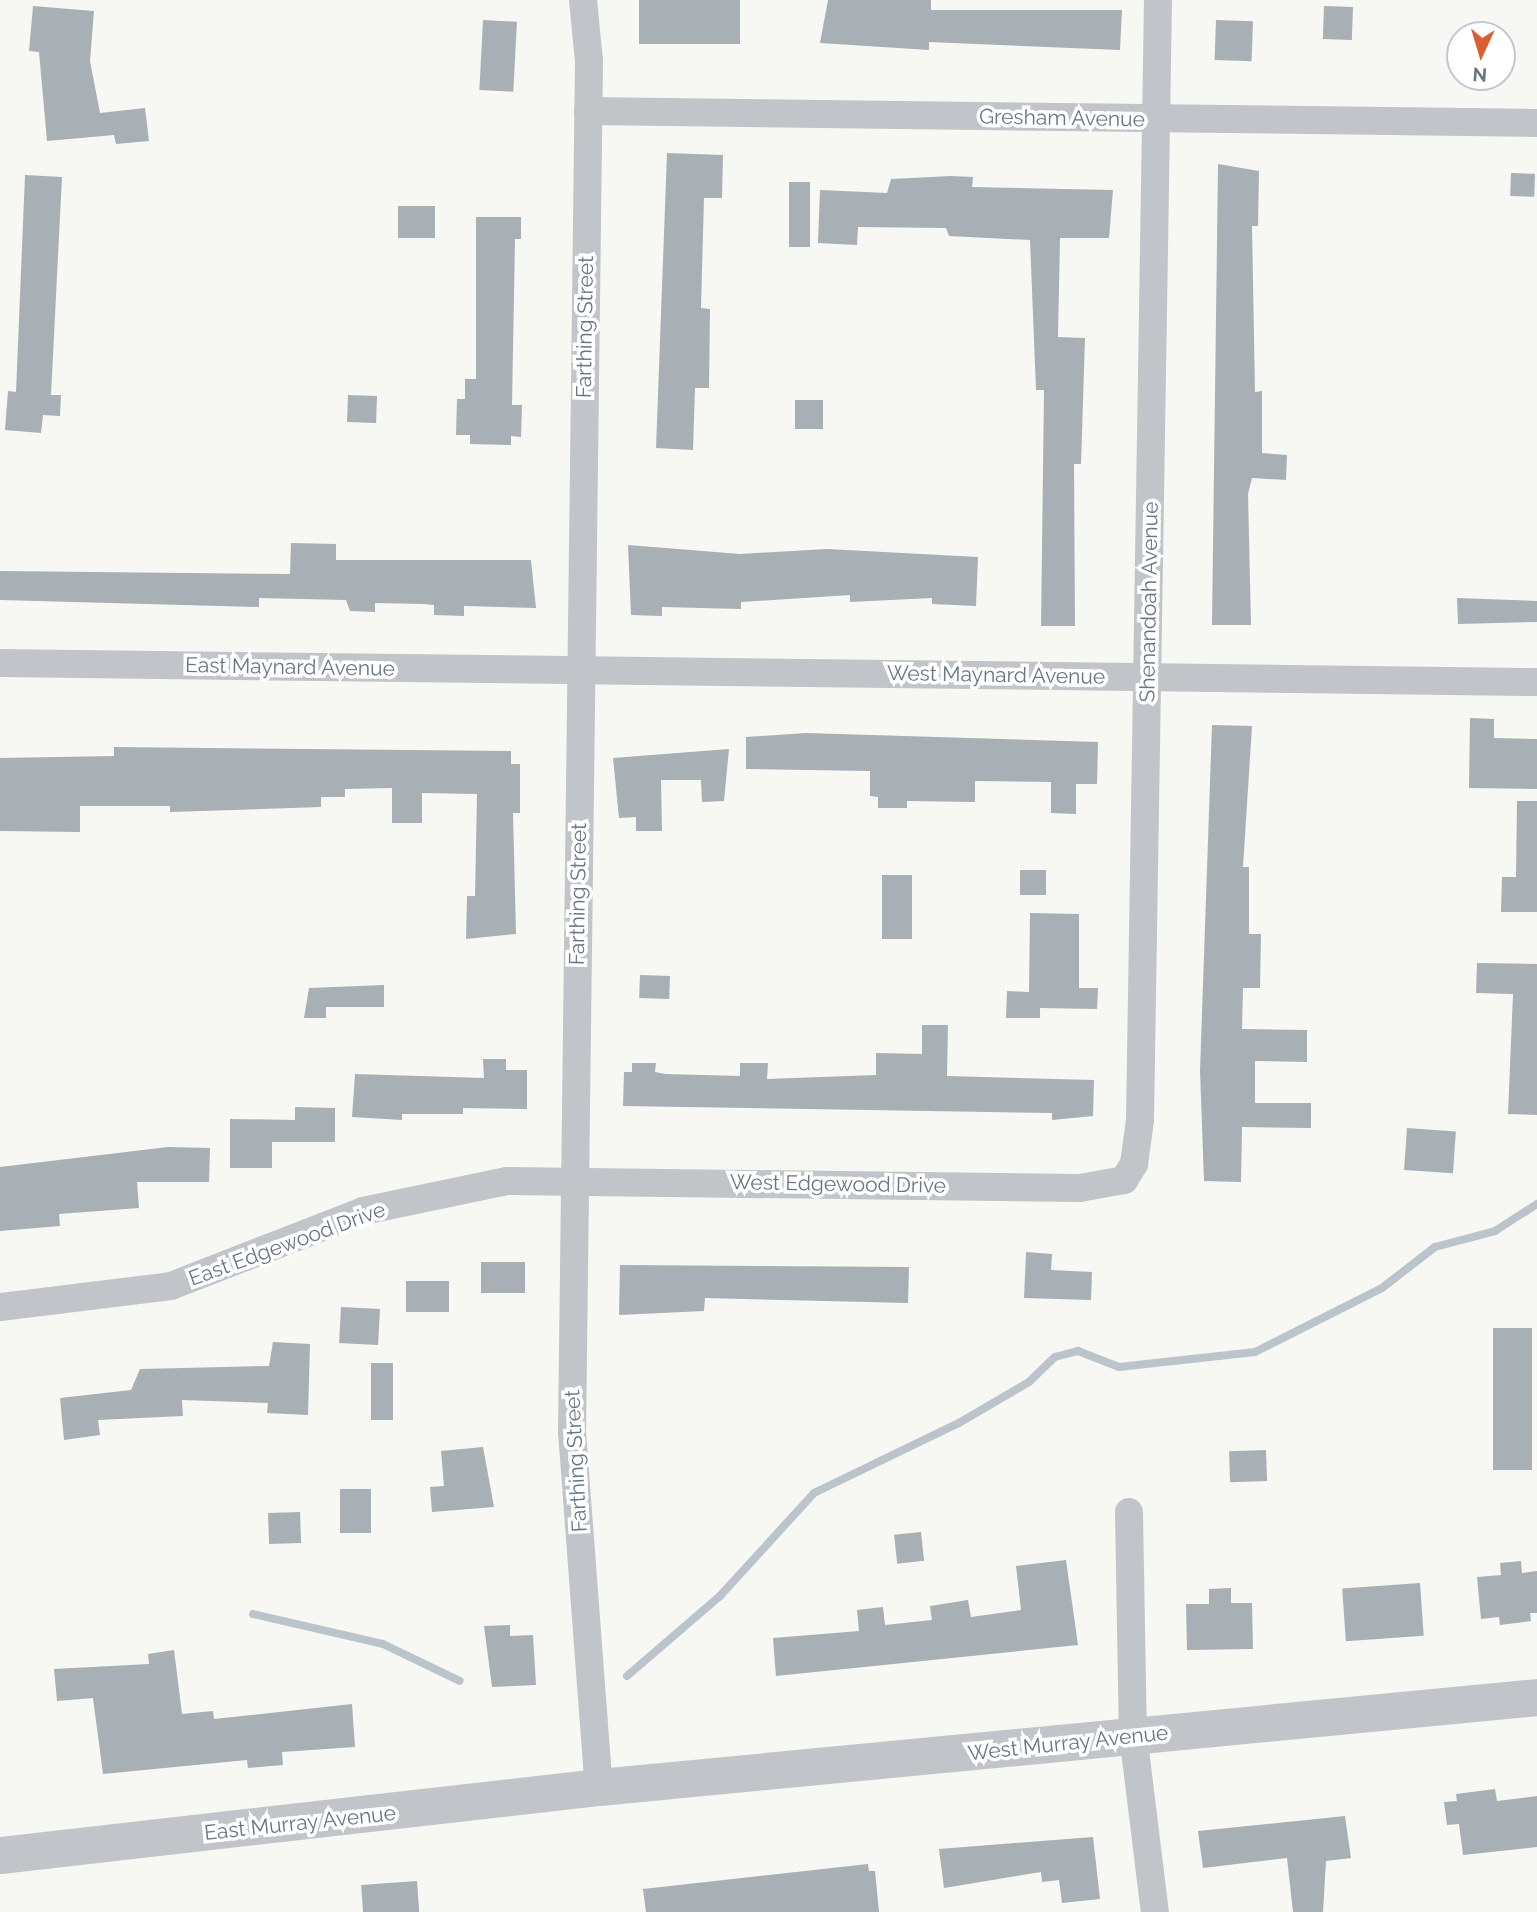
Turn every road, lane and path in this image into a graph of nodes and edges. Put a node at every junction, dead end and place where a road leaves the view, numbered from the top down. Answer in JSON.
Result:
{"nodes":[{"id":1,"x":583,"y":0,"type":"edge"},
{"id":2,"x":1158,"y":0,"type":"edge"},
{"id":3,"x":588,"y":111,"type":"junction"},
{"id":4,"x":1157,"y":119,"type":"junction"},
{"id":5,"x":1537,"y":122,"type":"edge"},
{"id":6,"x":0,"y":663,"type":"edge"},
{"id":7,"x":581,"y":671,"type":"junction"},
{"id":8,"x":1148,"y":677,"type":"junction"},
{"id":9,"x":1537,"y":682,"type":"edge"},
{"id":10,"x":573,"y":1181,"type":"junction"},
{"id":11,"x":1103,"y":1186,"type":"joint"},
{"id":12,"x":0,"y":1307,"type":"edge"},
{"id":13,"x":1129,"y":1512,"type":"dead end"},
{"id":14,"x":1537,"y":1697,"type":"edge"},
{"id":15,"x":1133,"y":1734,"type":"junction"},
{"id":16,"x":599,"y":1787,"type":"junction"},
{"id":17,"x":0,"y":1855,"type":"edge"},
{"id":18,"x":1155,"y":1912,"type":"edge"}],
"edges":[{"from":1,"to":3,"type":"street","name":"Farthing Street"},
{"from":2,"to":4,"type":"street","name":"Shenandoah Avenue"},
{"from":3,"to":4,"type":"street","name":"Gresham Avenue"},
{"from":3,"to":7,"type":"street","name":"Farthing Street"},
{"from":4,"to":5,"type":"street","name":"Gresham Avenue"},
{"from":4,"to":8,"type":"street","name":"Shenandoah Avenue"},
{"from":6,"to":7,"type":"street","name":"East Maynard Avenue"},
{"from":7,"to":8,"type":"street","name":"West Maynard Avenue"},
{"from":7,"to":10,"type":"street","name":"Farthing Street"},
{"from":8,"to":9,"type":"street","name":"West Maynard Avenue"},
{"from":8,"to":11,"type":"street","name":"Shenandoah Avenue"},
{"from":10,"to":11,"type":"street","name":"West Edgewood Drive"},
{"from":10,"to":12,"type":"street","name":"East Edgewood Drive"},
{"from":10,"to":16,"type":"street","name":"Farthing Street"},
{"from":13,"to":15,"type":"street"},
{"from":14,"to":15,"type":"street","name":"West Murray Avenue"},
{"from":15,"to":16,"type":"street","name":"West Murray Avenue"},
{"from":15,"to":18,"type":"street"},
{"from":16,"to":17,"type":"street","name":"East Murray Avenue"}]}
